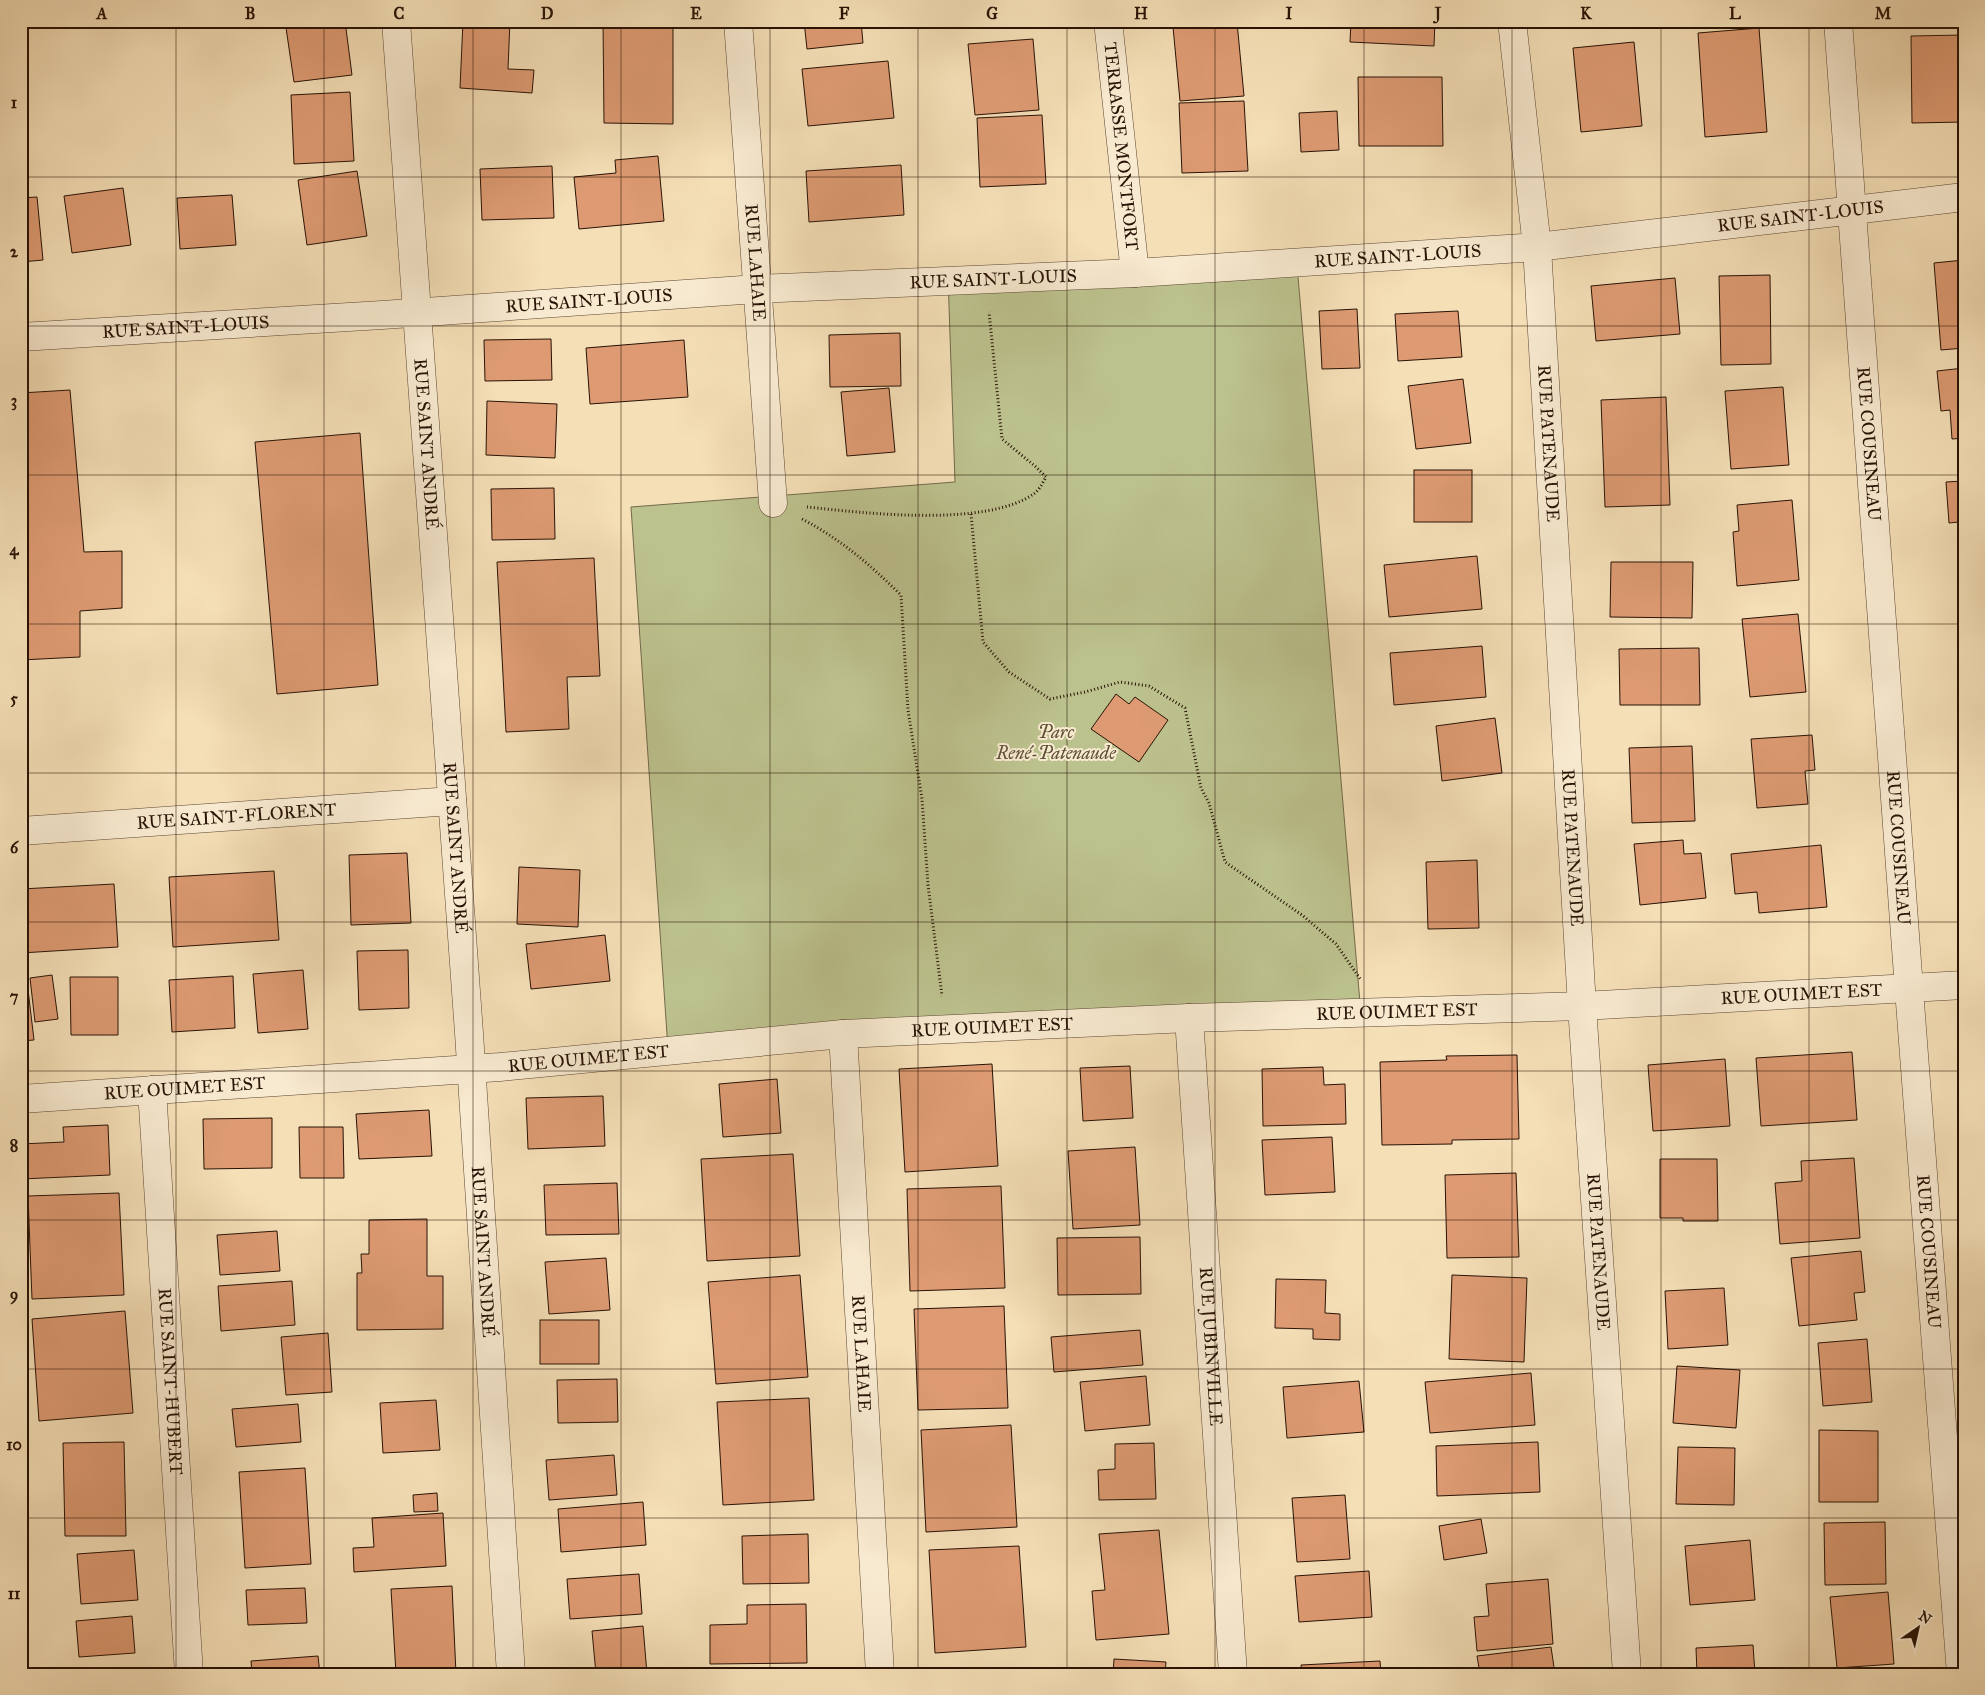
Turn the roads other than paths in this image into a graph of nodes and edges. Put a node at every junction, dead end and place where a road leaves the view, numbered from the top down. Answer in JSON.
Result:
{"nodes":[{"id":1,"x":396,"y":21,"type":"edge"},
{"id":2,"x":738,"y":21,"type":"edge"},
{"id":3,"x":1108,"y":21,"type":"edge"},
{"id":4,"x":1512,"y":21,"type":"edge"},
{"id":5,"x":1838,"y":21,"type":"edge"},
{"id":6,"x":1964,"y":196,"type":"edge"},
{"id":7,"x":1852,"y":209,"type":"junction"},
{"id":8,"x":1537,"y":247,"type":"junction"},
{"id":9,"x":1135,"y":273,"type":"junction"},
{"id":10,"x":757,"y":289,"type":"junction"},
{"id":11,"x":417,"y":312,"type":"junction"},
{"id":12,"x":21,"y":337,"type":"edge"},
{"id":13,"x":773,"y":503,"type":"road end"},
{"id":14,"x":452,"y":802,"type":"junction"},
{"id":15,"x":21,"y":831,"type":"edge"},
{"id":16,"x":1964,"y":985,"type":"edge"},
{"id":17,"x":1909,"y":989,"type":"junction"},
{"id":18,"x":1582,"y":1006,"type":"junction"},
{"id":19,"x":1189,"y":1018,"type":"junction"},
{"id":20,"x":843,"y":1034,"type":"junction"},
{"id":21,"x":471,"y":1069,"type":"junction"},
{"id":22,"x":152,"y":1090,"type":"junction"},
{"id":23,"x":21,"y":1099,"type":"edge"},
{"id":24,"x":189,"y":1674,"type":"edge"},
{"id":25,"x":511,"y":1674,"type":"edge"},
{"id":26,"x":880,"y":1674,"type":"edge"},
{"id":27,"x":1233,"y":1674,"type":"edge"},
{"id":28,"x":1628,"y":1674,"type":"edge"},
{"id":29,"x":1961,"y":1674,"type":"edge"}],
"edges":[{"from":1,"to":11,"type":"street","name":"RUE SAINT ANDRÉ"},
{"from":2,"to":10,"type":"street","name":"RUE LAHAIE"},
{"from":3,"to":9,"type":"street","name":"TERRASSE MONTFORT"},
{"from":4,"to":8,"type":"street","name":"RUE PATENAUDE"},
{"from":5,"to":7,"type":"street","name":"RUE COUSINEAU"},
{"from":6,"to":7,"type":"street","name":"RUE SAINT-LOUIS"},
{"from":7,"to":8,"type":"street","name":"RUE SAINT-LOUIS"},
{"from":7,"to":17,"type":"street","name":"RUE COUSINEAU"},
{"from":8,"to":9,"type":"street","name":"RUE SAINT-LOUIS"},
{"from":8,"to":18,"type":"street","name":"RUE PATENAUDE"},
{"from":9,"to":10,"type":"street","name":"RUE SAINT-LOUIS"},
{"from":10,"to":11,"type":"street","name":"RUE SAINT-LOUIS"},
{"from":10,"to":13,"type":"street","name":"RUE LAHAIE"},
{"from":11,"to":12,"type":"street","name":"RUE SAINT-LOUIS"},
{"from":11,"to":14,"type":"street","name":"RUE SAINT ANDRÉ"},
{"from":14,"to":15,"type":"street","name":"RUE SAINT-FLORENT"},
{"from":14,"to":21,"type":"street","name":"RUE SAINT ANDRÉ"},
{"from":16,"to":17,"type":"street","name":"RUE OUIMET EST"},
{"from":17,"to":18,"type":"street","name":"RUE OUIMET EST"},
{"from":17,"to":29,"type":"street","name":"RUE COUSINEAU"},
{"from":18,"to":19,"type":"street","name":"RUE OUIMET EST"},
{"from":18,"to":28,"type":"street","name":"RUE PATENAUDE"},
{"from":19,"to":20,"type":"street","name":"RUE OUIMET EST"},
{"from":19,"to":27,"type":"street","name":"RUE JUBINVILLE"},
{"from":20,"to":21,"type":"street","name":"RUE OUIMET EST"},
{"from":20,"to":26,"type":"street","name":"RUE LAHAIE"},
{"from":21,"to":22,"type":"street","name":"RUE OUIMET EST"},
{"from":21,"to":25,"type":"street","name":"RUE SAINT ANDRÉ"},
{"from":22,"to":23,"type":"street","name":"RUE OUIMET EST"},
{"from":22,"to":24,"type":"street","name":"RUE SAINT-HUBERT"}]}
